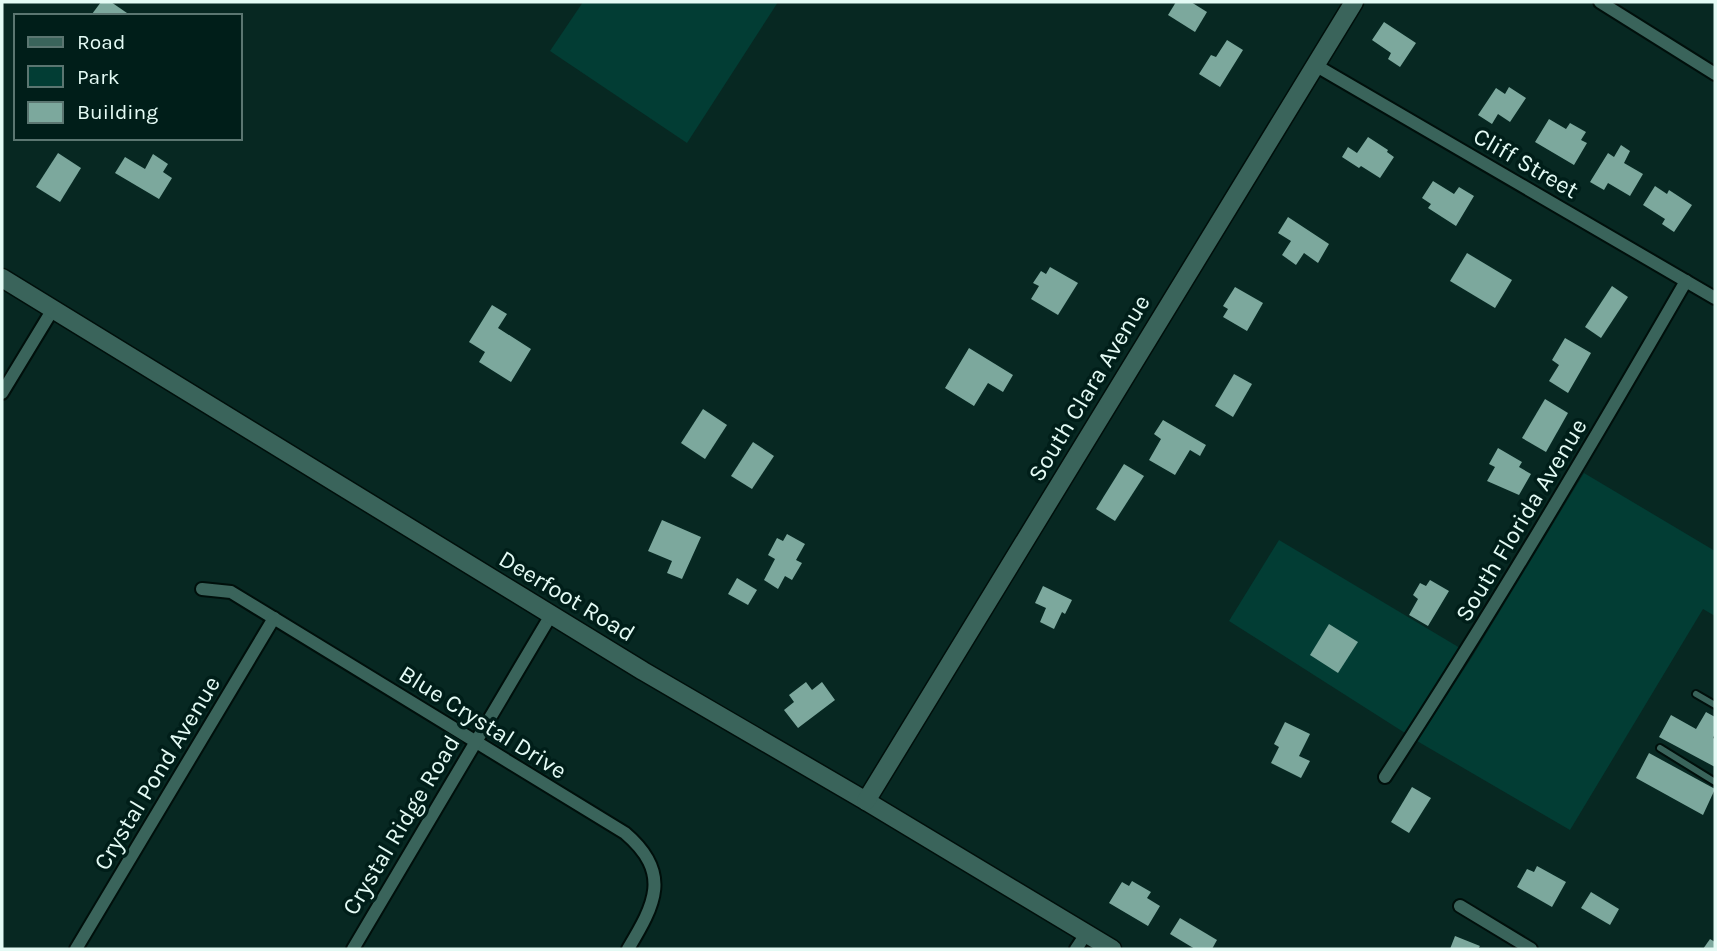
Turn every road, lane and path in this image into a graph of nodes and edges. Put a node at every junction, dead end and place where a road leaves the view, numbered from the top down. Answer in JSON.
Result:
{"nodes":[{"id":1,"x":1354,"y":2,"type":"edge"},
{"id":2,"x":1600,"y":2,"type":"edge"},
{"id":3,"x":1315,"y":65,"type":"junction"},
{"id":4,"x":1715,"y":74,"type":"edge"},
{"id":5,"x":2,"y":278,"type":"edge"},
{"id":6,"x":1686,"y":281,"type":"junction"},
{"id":7,"x":1715,"y":298,"type":"edge"},
{"id":8,"x":53,"y":309,"type":"junction"},
{"id":9,"x":2,"y":393,"type":"edge"},
{"id":10,"x":202,"y":589,"type":"dead end"},
{"id":11,"x":551,"y":615,"type":"junction"},
{"id":12,"x":274,"y":618,"type":"junction"},
{"id":13,"x":1696,"y":694,"type":"dead end"},
{"id":14,"x":1715,"y":705,"type":"edge"},
{"id":15,"x":475,"y":742,"type":"junction"},
{"id":16,"x":1660,"y":748,"type":"dead end"},
{"id":17,"x":1385,"y":777,"type":"dead end"},
{"id":18,"x":1715,"y":782,"type":"edge"},
{"id":19,"x":866,"y":801,"type":"junction"},
{"id":20,"x":1460,"y":906,"type":"dead end"},
{"id":21,"x":1081,"y":942,"type":"edge"},
{"id":22,"x":76,"y":949,"type":"edge"},
{"id":23,"x":353,"y":949,"type":"edge"},
{"id":24,"x":628,"y":949,"type":"edge"},
{"id":25,"x":1112,"y":949,"type":"edge"},
{"id":26,"x":1531,"y":949,"type":"edge"}],
"edges":[{"from":1,"to":3,"type":"street","name":"South Clara Avenue"},
{"from":2,"to":4,"type":"street"},
{"from":3,"to":6,"type":"street","name":"Cliff Street"},
{"from":3,"to":19,"type":"street","name":"South Clara Avenue"},
{"from":5,"to":8,"type":"street","name":"Deerfoot Road"},
{"from":6,"to":7,"type":"street","name":"Cliff Street"},
{"from":6,"to":17,"type":"street","name":"South Florida Avenue"},
{"from":8,"to":9,"type":"street"},
{"from":8,"to":11,"type":"street","name":"Deerfoot Road"},
{"from":10,"to":12,"type":"street","name":"Blue Crystal Drive"},
{"from":11,"to":15,"type":"street","name":"Crystal Ridge Road"},
{"from":11,"to":19,"type":"street","name":"Deerfoot Road"},
{"from":12,"to":15,"type":"street","name":"Blue Crystal Drive"},
{"from":12,"to":22,"type":"street","name":"Crystal Pond Avenue"},
{"from":13,"to":14,"type":"lane"},
{"from":15,"to":23,"type":"street","name":"Crystal Ridge Road"},
{"from":15,"to":24,"type":"street","name":"Blue Crystal Drive"},
{"from":16,"to":18,"type":"lane"},
{"from":19,"to":21,"type":"street","name":"Deerfoot Road"},
{"from":20,"to":26,"type":"street"},
{"from":21,"to":25,"type":"street","name":"Deerfoot Road"}]}
